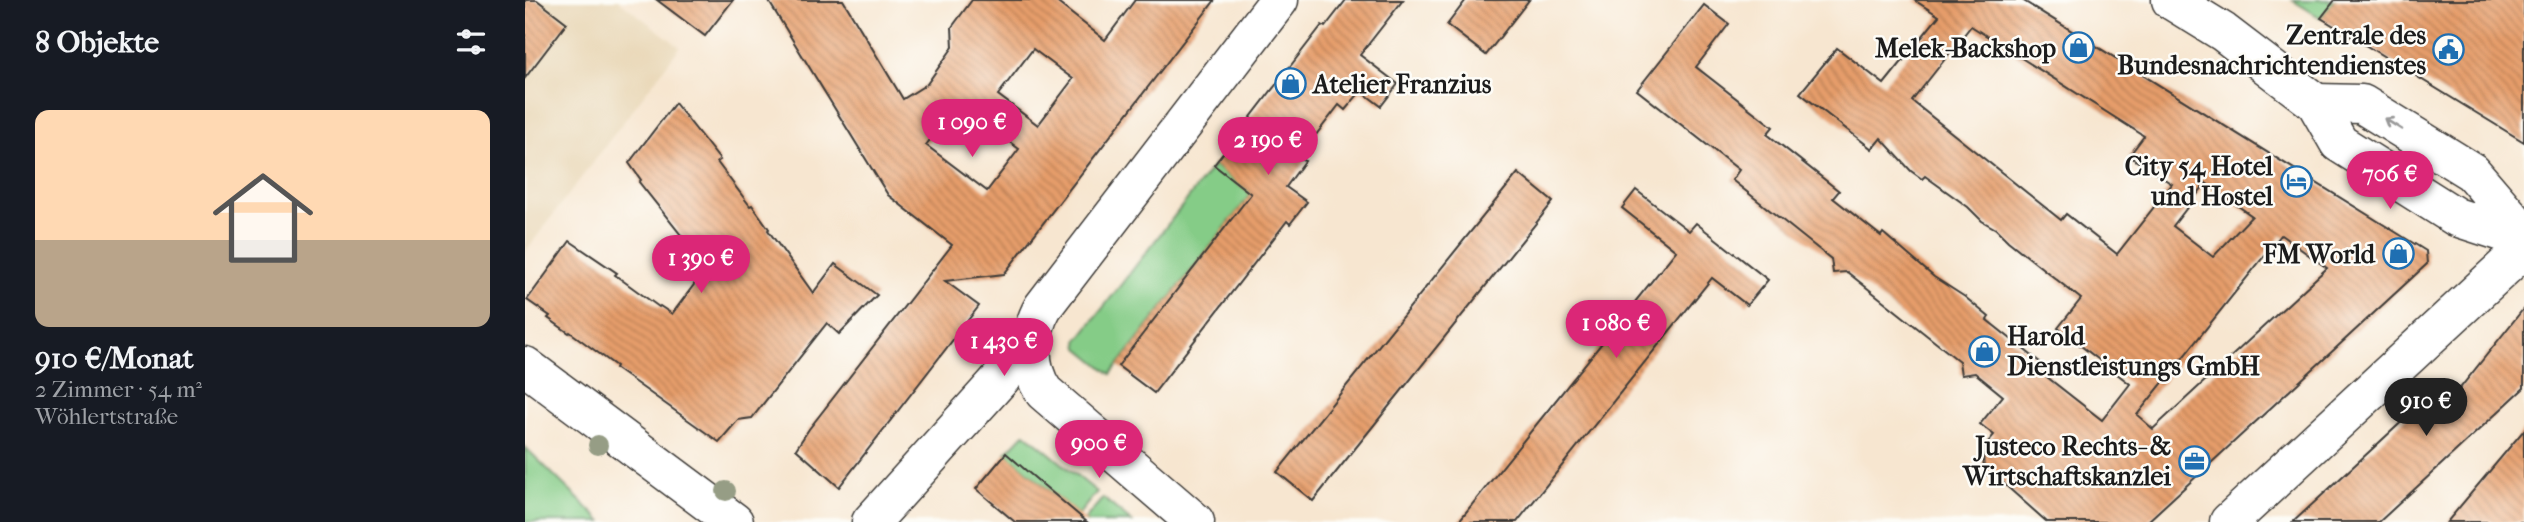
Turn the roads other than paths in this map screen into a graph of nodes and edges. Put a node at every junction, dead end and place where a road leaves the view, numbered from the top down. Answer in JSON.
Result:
{"nodes":[{"id":1,"x":1279,"y":0,"type":"edge"},
{"id":2,"x":2171,"y":0,"type":"edge"},
{"id":3,"x":2316,"y":103,"type":"junction"},
{"id":4,"x":2524,"y":233,"type":"edge"},
{"id":5,"x":2524,"y":239,"type":"edge"},
{"id":6,"x":2524,"y":249,"type":"edge"},
{"id":7,"x":1032,"y":344,"type":"junction"},
{"id":8,"x":525,"y":366,"type":"edge"},
{"id":9,"x":734,"y":522,"type":"edge"},
{"id":10,"x":871,"y":522,"type":"edge"},
{"id":11,"x":1195,"y":522,"type":"edge"},
{"id":12,"x":2229,"y":522,"type":"edge"}],
"edges":[{"from":1,"to":7,"type":"street"},
{"from":2,"to":3,"type":"street"},
{"from":4,"to":3,"type":"street","one_way":true},
{"from":3,"to":5,"type":"street"},
{"from":6,"to":12,"type":"street"},
{"from":7,"to":10,"type":"street"},
{"from":7,"to":11,"type":"street"},
{"from":8,"to":9,"type":"street"}]}
